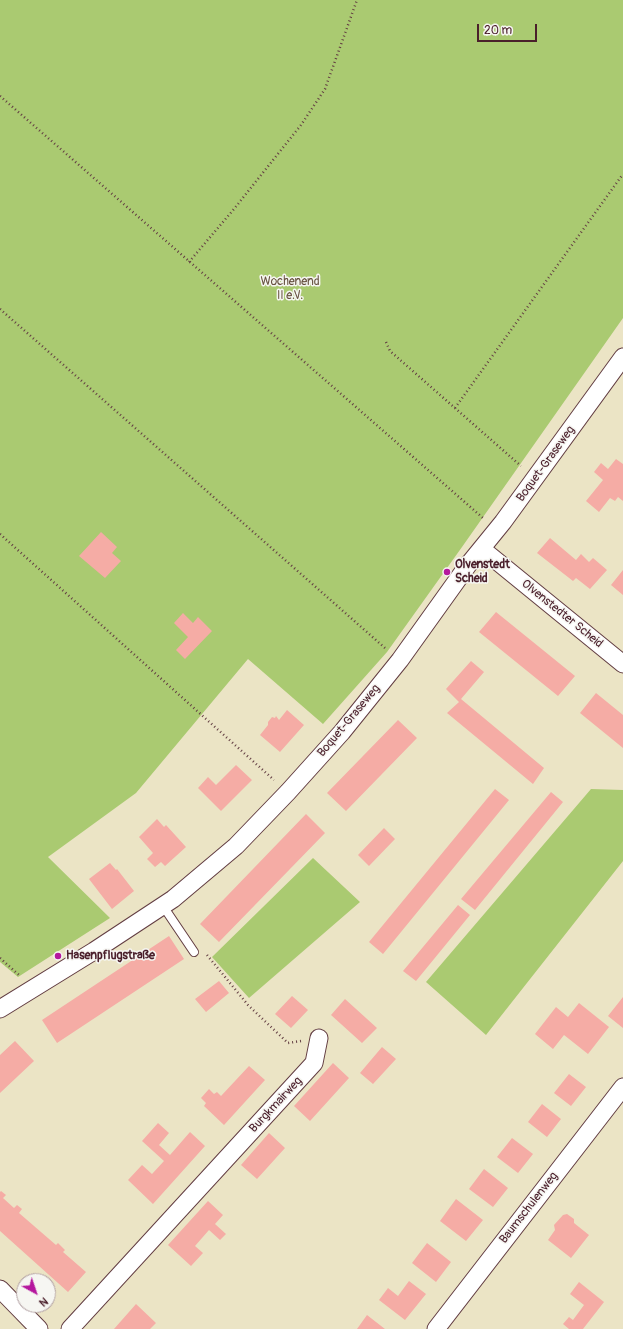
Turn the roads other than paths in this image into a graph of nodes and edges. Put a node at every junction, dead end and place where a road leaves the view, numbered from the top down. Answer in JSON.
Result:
{"nodes":[{"id":1,"x":623,"y":356,"type":"edge"},
{"id":2,"x":482,"y":549,"type":"junction"},
{"id":3,"x":623,"y":664,"type":"edge"},
{"id":4,"x":163,"y":906,"type":"junction"},
{"id":5,"x":194,"y":952,"type":"road end"},
{"id":6,"x":0,"y":1009,"type":"edge"},
{"id":7,"x":319,"y":1038,"type":"road end"},
{"id":8,"x":623,"y":1087,"type":"edge"},
{"id":9,"x":0,"y":1289,"type":"edge"},
{"id":10,"x":39,"y":1329,"type":"edge"},
{"id":11,"x":70,"y":1329,"type":"edge"},
{"id":12,"x":436,"y":1329,"type":"edge"}],
"edges":[{"from":1,"to":2,"type":"street","name":"Boquet-Graseweg"},
{"from":2,"to":3,"type":"street","name":"Olvenstedter Scheid"},
{"from":2,"to":4,"type":"street","name":"Boquet-Graseweg"},
{"from":4,"to":5,"type":"lane"},
{"from":4,"to":6,"type":"street","name":"Boquet-Graseweg"},
{"from":7,"to":11,"type":"street","name":"Burgkmairweg"},
{"from":8,"to":12,"type":"street","name":"Baumschulenweg"},
{"from":9,"to":10,"type":"street"}]}
